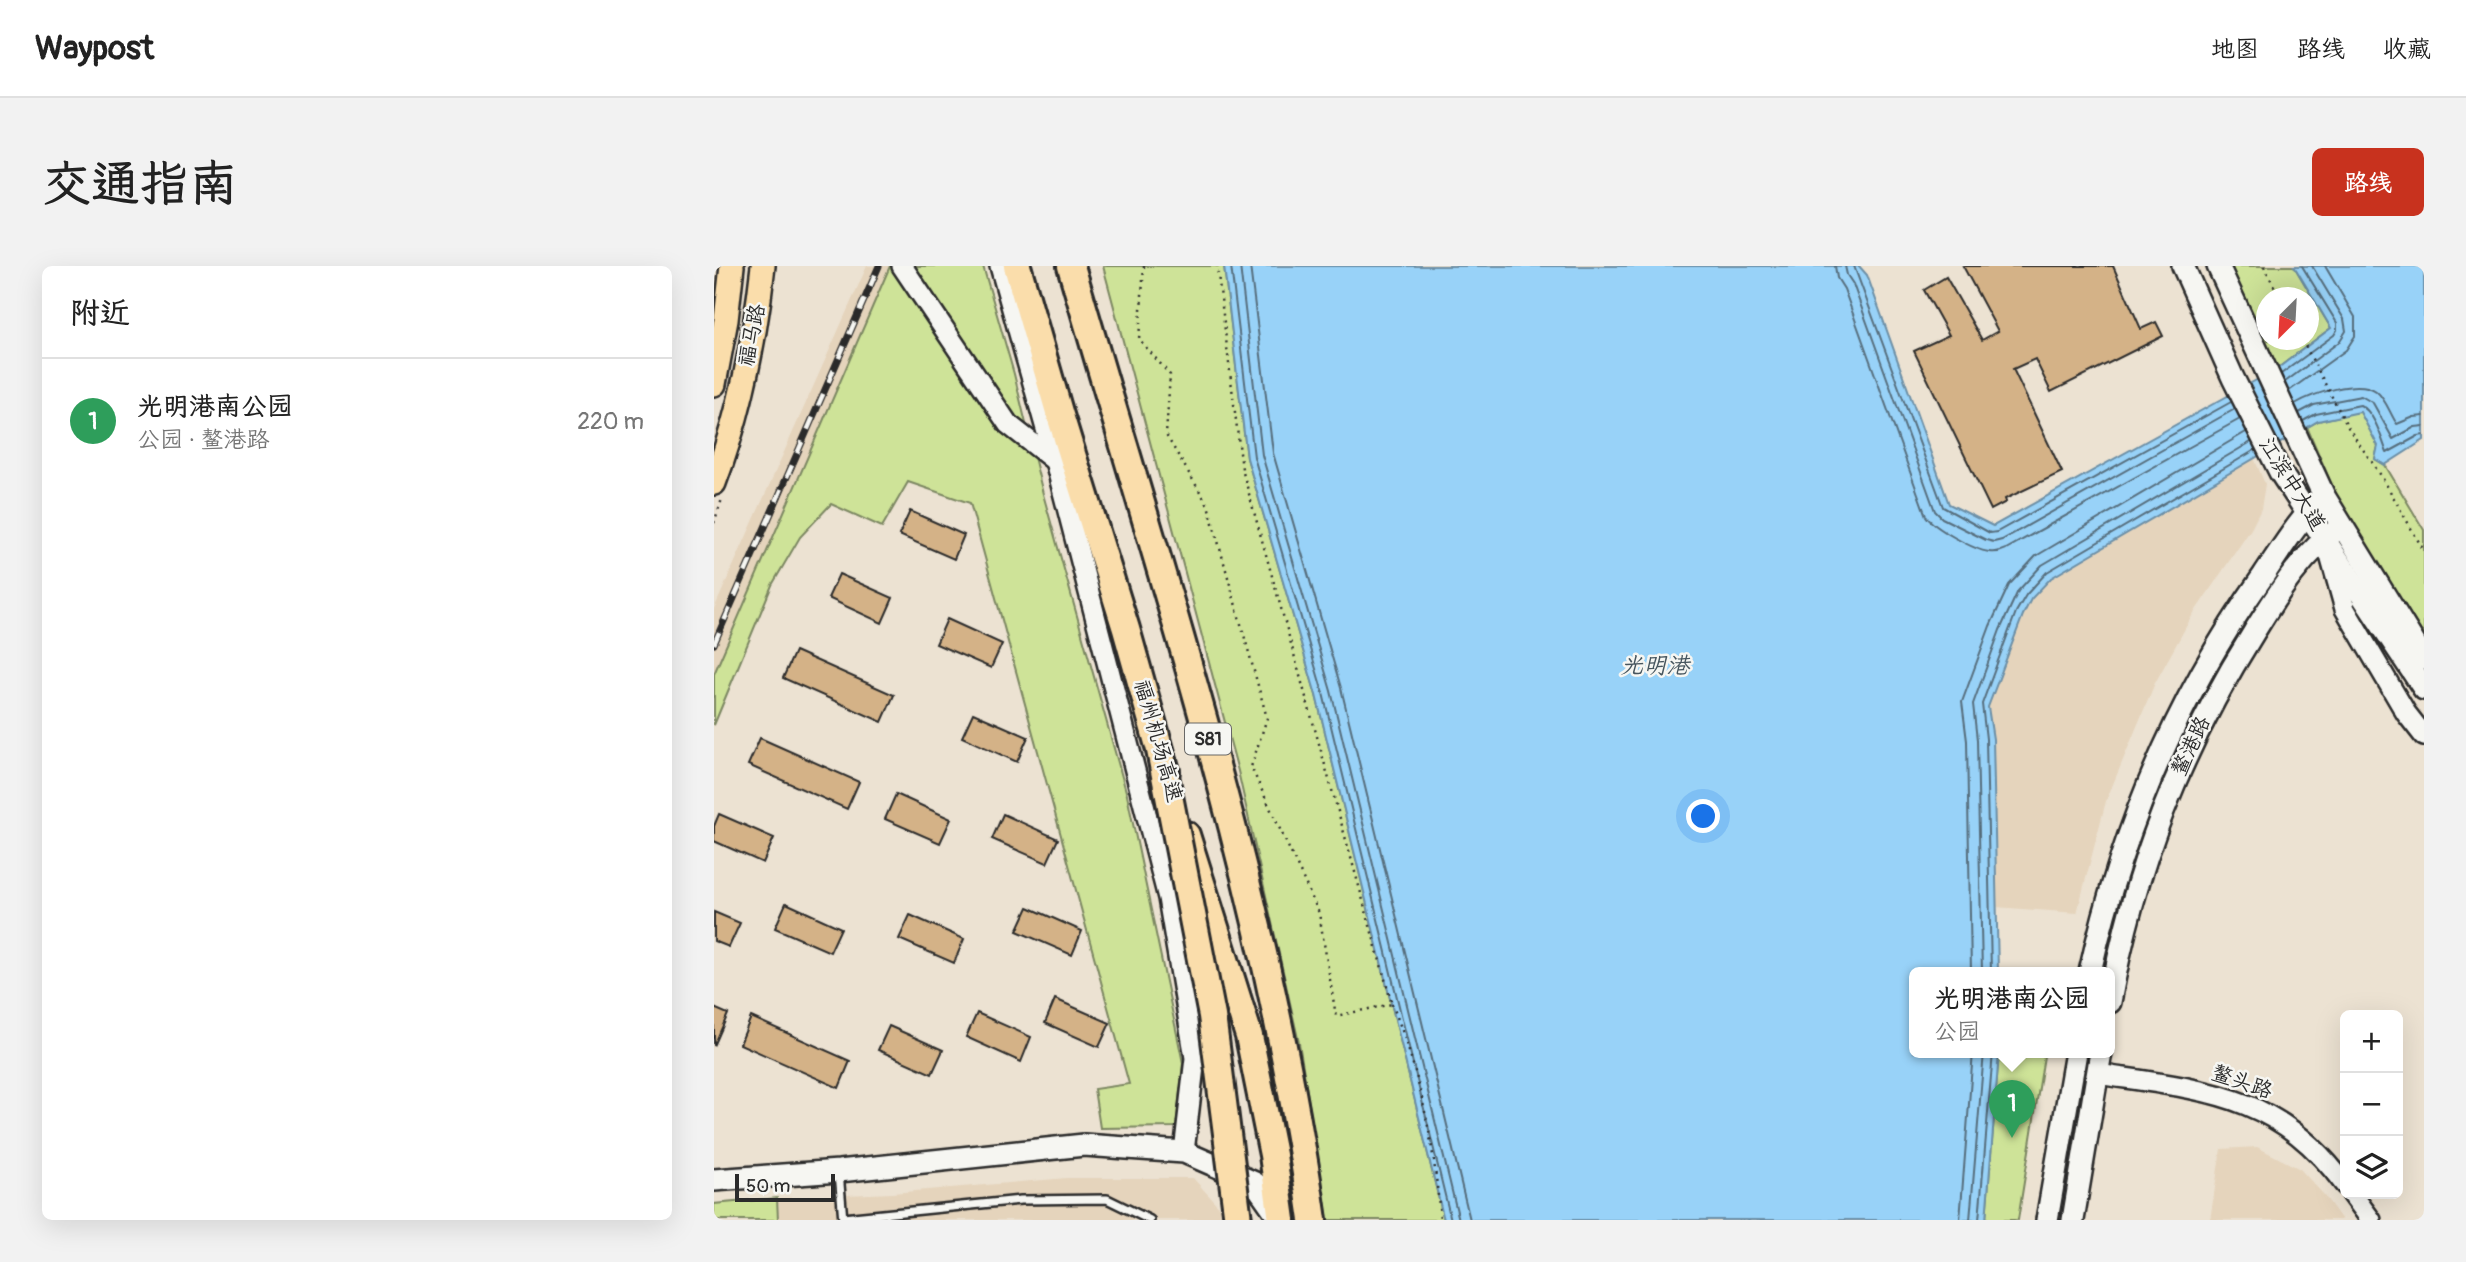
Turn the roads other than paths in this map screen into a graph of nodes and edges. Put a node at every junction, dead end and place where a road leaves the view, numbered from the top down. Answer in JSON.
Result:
{"nodes":[{"id":1,"x":732,"y":266,"type":"edge"},
{"id":2,"x":763,"y":266,"type":"edge"},
{"id":3,"x":902,"y":266,"type":"edge"},
{"id":4,"x":1000,"y":266,"type":"edge"},
{"id":5,"x":1017,"y":266,"type":"edge"},
{"id":6,"x":1071,"y":266,"type":"edge"},
{"id":7,"x":2183,"y":266,"type":"edge"},
{"id":8,"x":2218,"y":266,"type":"edge"},
{"id":9,"x":714,"y":384,"type":"edge"},
{"id":10,"x":1055,"y":461,"type":"junction"},
{"id":11,"x":714,"y":483,"type":"edge"},
{"id":12,"x":2324,"y":496,"type":"junction"},
{"id":13,"x":2307,"y":512,"type":"junction"},
{"id":14,"x":2334,"y":532,"type":"junction"},
{"id":15,"x":2424,"y":659,"type":"edge"},
{"id":16,"x":2424,"y":689,"type":"edge"},
{"id":17,"x":2424,"y":736,"type":"edge"},
{"id":18,"x":1160,"y":750,"type":"junction"},
{"id":19,"x":2091,"y":967,"type":"edge"},
{"id":20,"x":2115,"y":974,"type":"edge"},
{"id":21,"x":2075,"y":1058,"type":"edge"},
{"id":22,"x":2100,"y":1058,"type":"edge"},
{"id":23,"x":2097,"y":1074,"type":"junction"},
{"id":24,"x":1184,"y":1152,"type":"junction"},
{"id":25,"x":839,"y":1171,"type":"junction"},
{"id":26,"x":2340,"y":1179,"type":"edge"},
{"id":27,"x":714,"y":1180,"type":"edge"},
{"id":28,"x":2356,"y":1199,"type":"edge"},
{"id":29,"x":843,"y":1219,"type":"edge"},
{"id":30,"x":1150,"y":1220,"type":"edge"},
{"id":31,"x":1238,"y":1220,"type":"edge"},
{"id":32,"x":1281,"y":1220,"type":"edge"},
{"id":33,"x":1313,"y":1220,"type":"edge"},
{"id":34,"x":2047,"y":1220,"type":"edge"},
{"id":35,"x":2073,"y":1220,"type":"edge"},
{"id":36,"x":2371,"y":1220,"type":"edge"}],
"edges":[{"from":1,"to":9,"type":"main road","name":"福马路"},
{"from":2,"to":11,"type":"main road","name":"福马路"},
{"from":3,"to":10,"type":"street"},
{"from":4,"to":10,"type":"street"},
{"from":5,"to":18,"type":"highway","name":"福州机场高速","number":"S81"},
{"from":6,"to":33,"type":"highway","number":"S81"},
{"from":7,"to":13,"type":"main road","name":"江滨中大道"},
{"from":8,"to":12,"type":"main road","name":"江滨中大道"},
{"from":10,"to":24,"type":"street"},
{"from":12,"to":13,"type":"main road","name":"鳌港路"},
{"from":12,"to":14,"type":"main road","name":"江滨中大道"},
{"from":13,"to":14,"type":"main road","name":"江滨中大道"},
{"from":13,"to":19,"type":"main road","name":"鳌港路"},
{"from":14,"to":15,"type":"main road","name":"江滨中大道"},
{"from":14,"to":16,"type":"main road","name":"江滨中大道"},
{"from":14,"to":17,"type":"street"},
{"from":14,"to":20,"type":"main road","name":"鳌港路"},
{"from":18,"to":31,"type":"highway","bridge":true},
{"from":18,"to":32,"type":"highway","name":"福州机场高速","number":"S81","bridge":true},
{"from":21,"to":34,"type":"main road"},
{"from":22,"to":23,"type":"main road"},
{"from":23,"to":26,"type":"street","name":"鳌头路"},
{"from":23,"to":35,"type":"main road"},
{"from":24,"to":25,"type":"main road"},
{"from":24,"to":32,"type":"main road"},
{"from":25,"to":27,"type":"main road"},
{"from":25,"to":29,"type":"lane"},
{"from":28,"to":36,"type":"street"},
{"from":29,"to":30,"type":"lane"}]}
